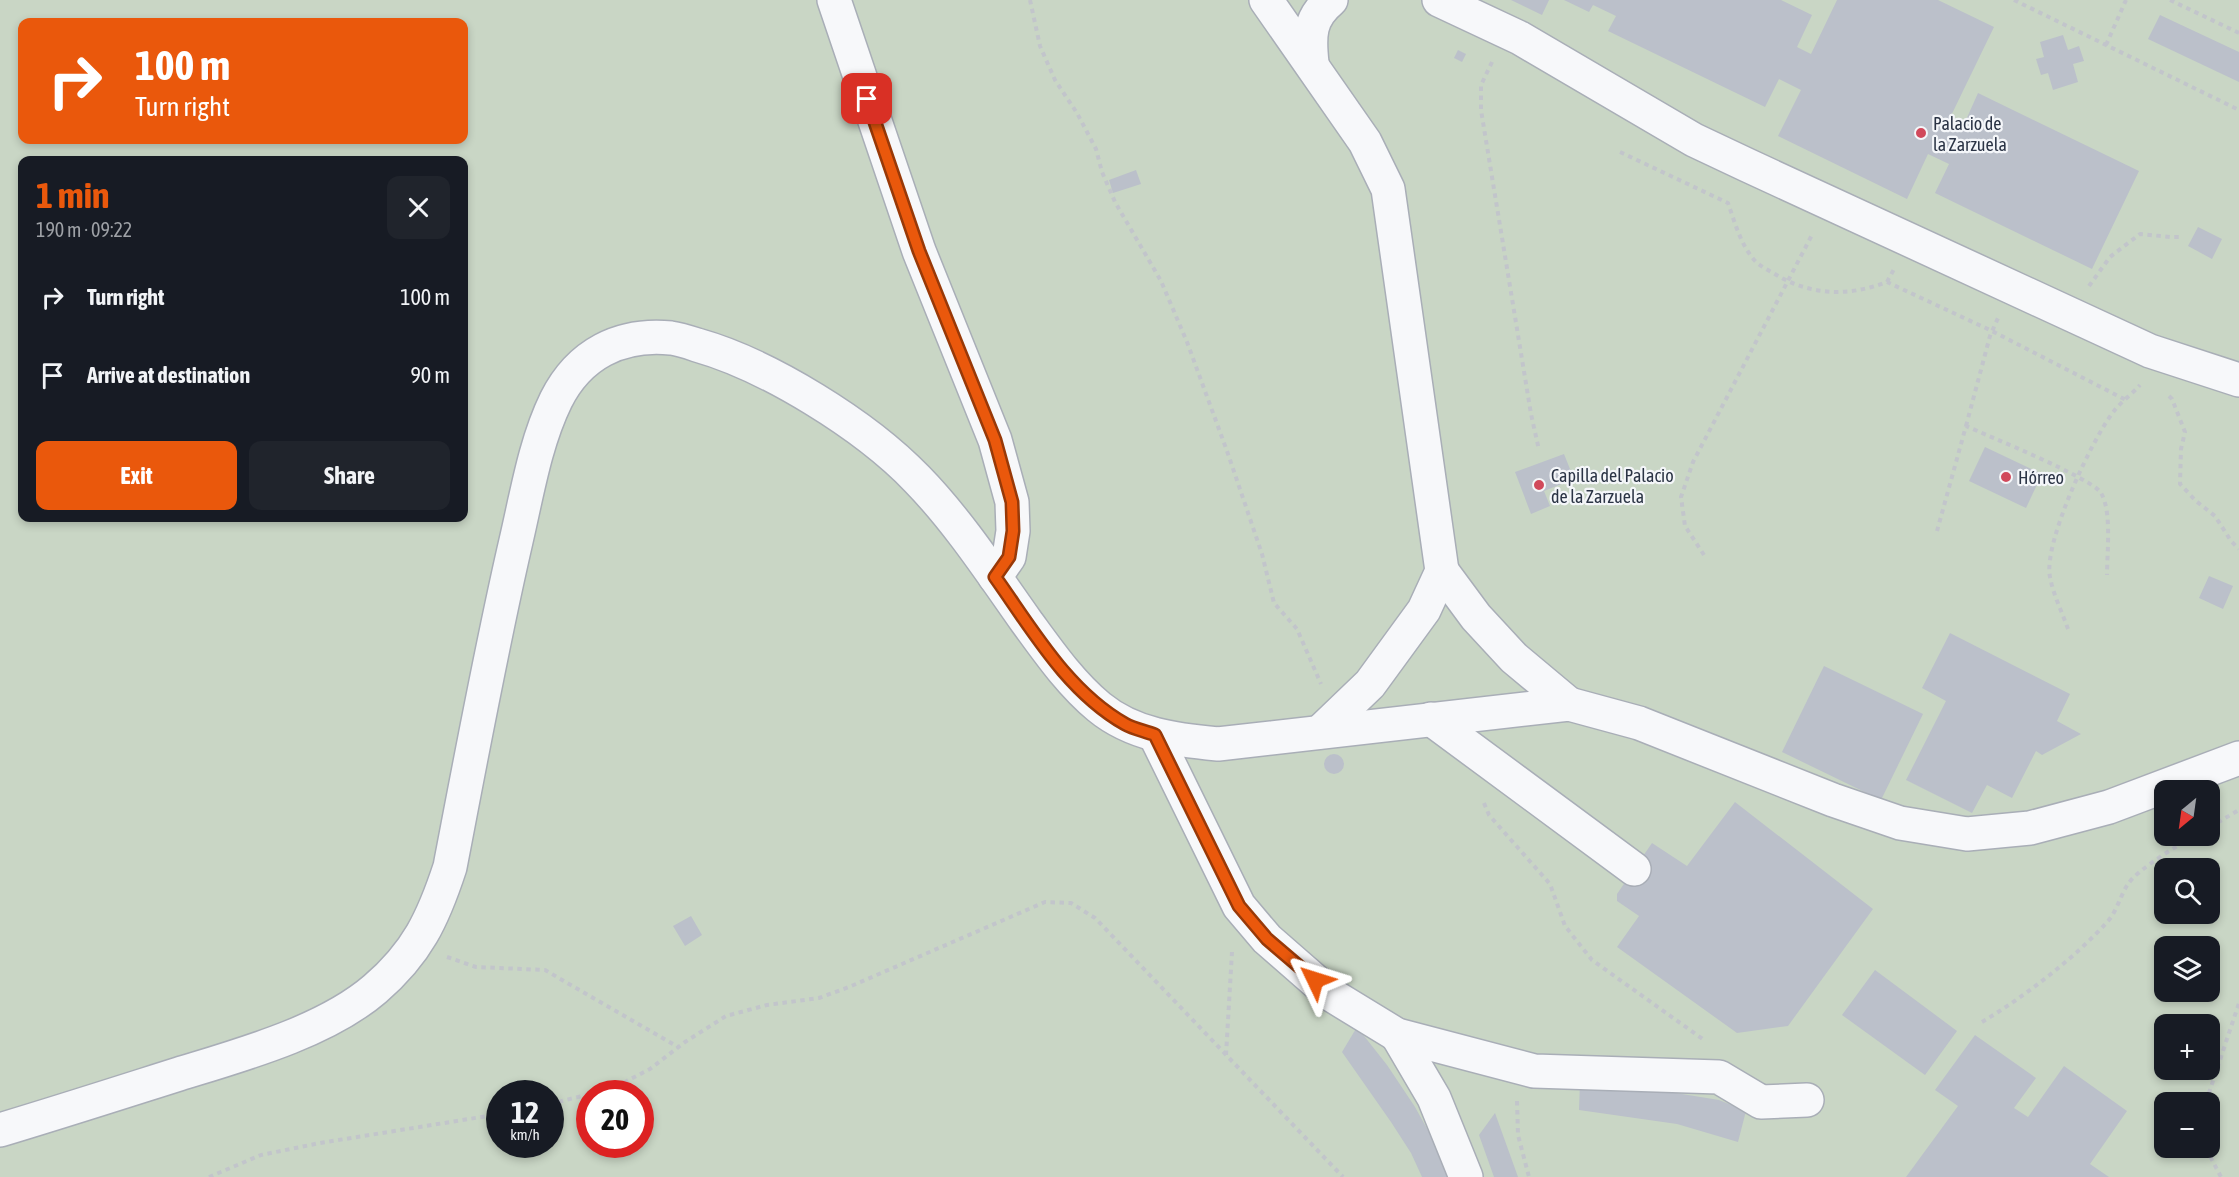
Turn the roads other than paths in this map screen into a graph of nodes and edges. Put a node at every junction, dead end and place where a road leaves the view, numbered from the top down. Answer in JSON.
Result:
{"nodes":[{"id":1,"x":834,"y":0,"type":"edge"},
{"id":2,"x":1266,"y":0,"type":"edge"},
{"id":3,"x":1331,"y":0,"type":"edge"},
{"id":4,"x":1439,"y":0,"type":"edge"},
{"id":5,"x":1312,"y":63,"type":"junction"},
{"id":6,"x":2239,"y":380,"type":"edge"},
{"id":7,"x":1443,"y":571,"type":"junction"},
{"id":8,"x":995,"y":577,"type":"junction"},
{"id":9,"x":1569,"y":704,"type":"junction"},
{"id":10,"x":1431,"y":718,"type":"junction"},
{"id":11,"x":1331,"y":722,"type":"junction"},
{"id":12,"x":1155,"y":735,"type":"junction"},
{"id":13,"x":2239,"y":758,"type":"edge"},
{"id":14,"x":1634,"y":868,"type":"dead end"},
{"id":15,"x":1398,"y":1035,"type":"junction"},
{"id":16,"x":1807,"y":1100,"type":"dead end"},
{"id":17,"x":0,"y":1130,"type":"edge"},
{"id":18,"x":1466,"y":1177,"type":"edge"}],
"edges":[{"from":1,"to":8,"type":"lane"},
{"from":2,"to":5,"type":"lane"},
{"from":3,"to":5,"type":"lane"},
{"from":4,"to":6,"type":"lane"},
{"from":5,"to":7,"type":"lane"},
{"from":7,"to":9,"type":"lane"},
{"from":7,"to":11,"type":"lane"},
{"from":8,"to":12,"type":"lane"},
{"from":8,"to":17,"type":"lane"},
{"from":9,"to":10,"type":"lane"},
{"from":9,"to":13,"type":"lane"},
{"from":10,"to":11,"type":"lane"},
{"from":10,"to":14,"type":"lane"},
{"from":11,"to":12,"type":"lane"},
{"from":12,"to":15,"type":"lane"},
{"from":15,"to":16,"type":"lane"},
{"from":15,"to":18,"type":"lane"}]}
